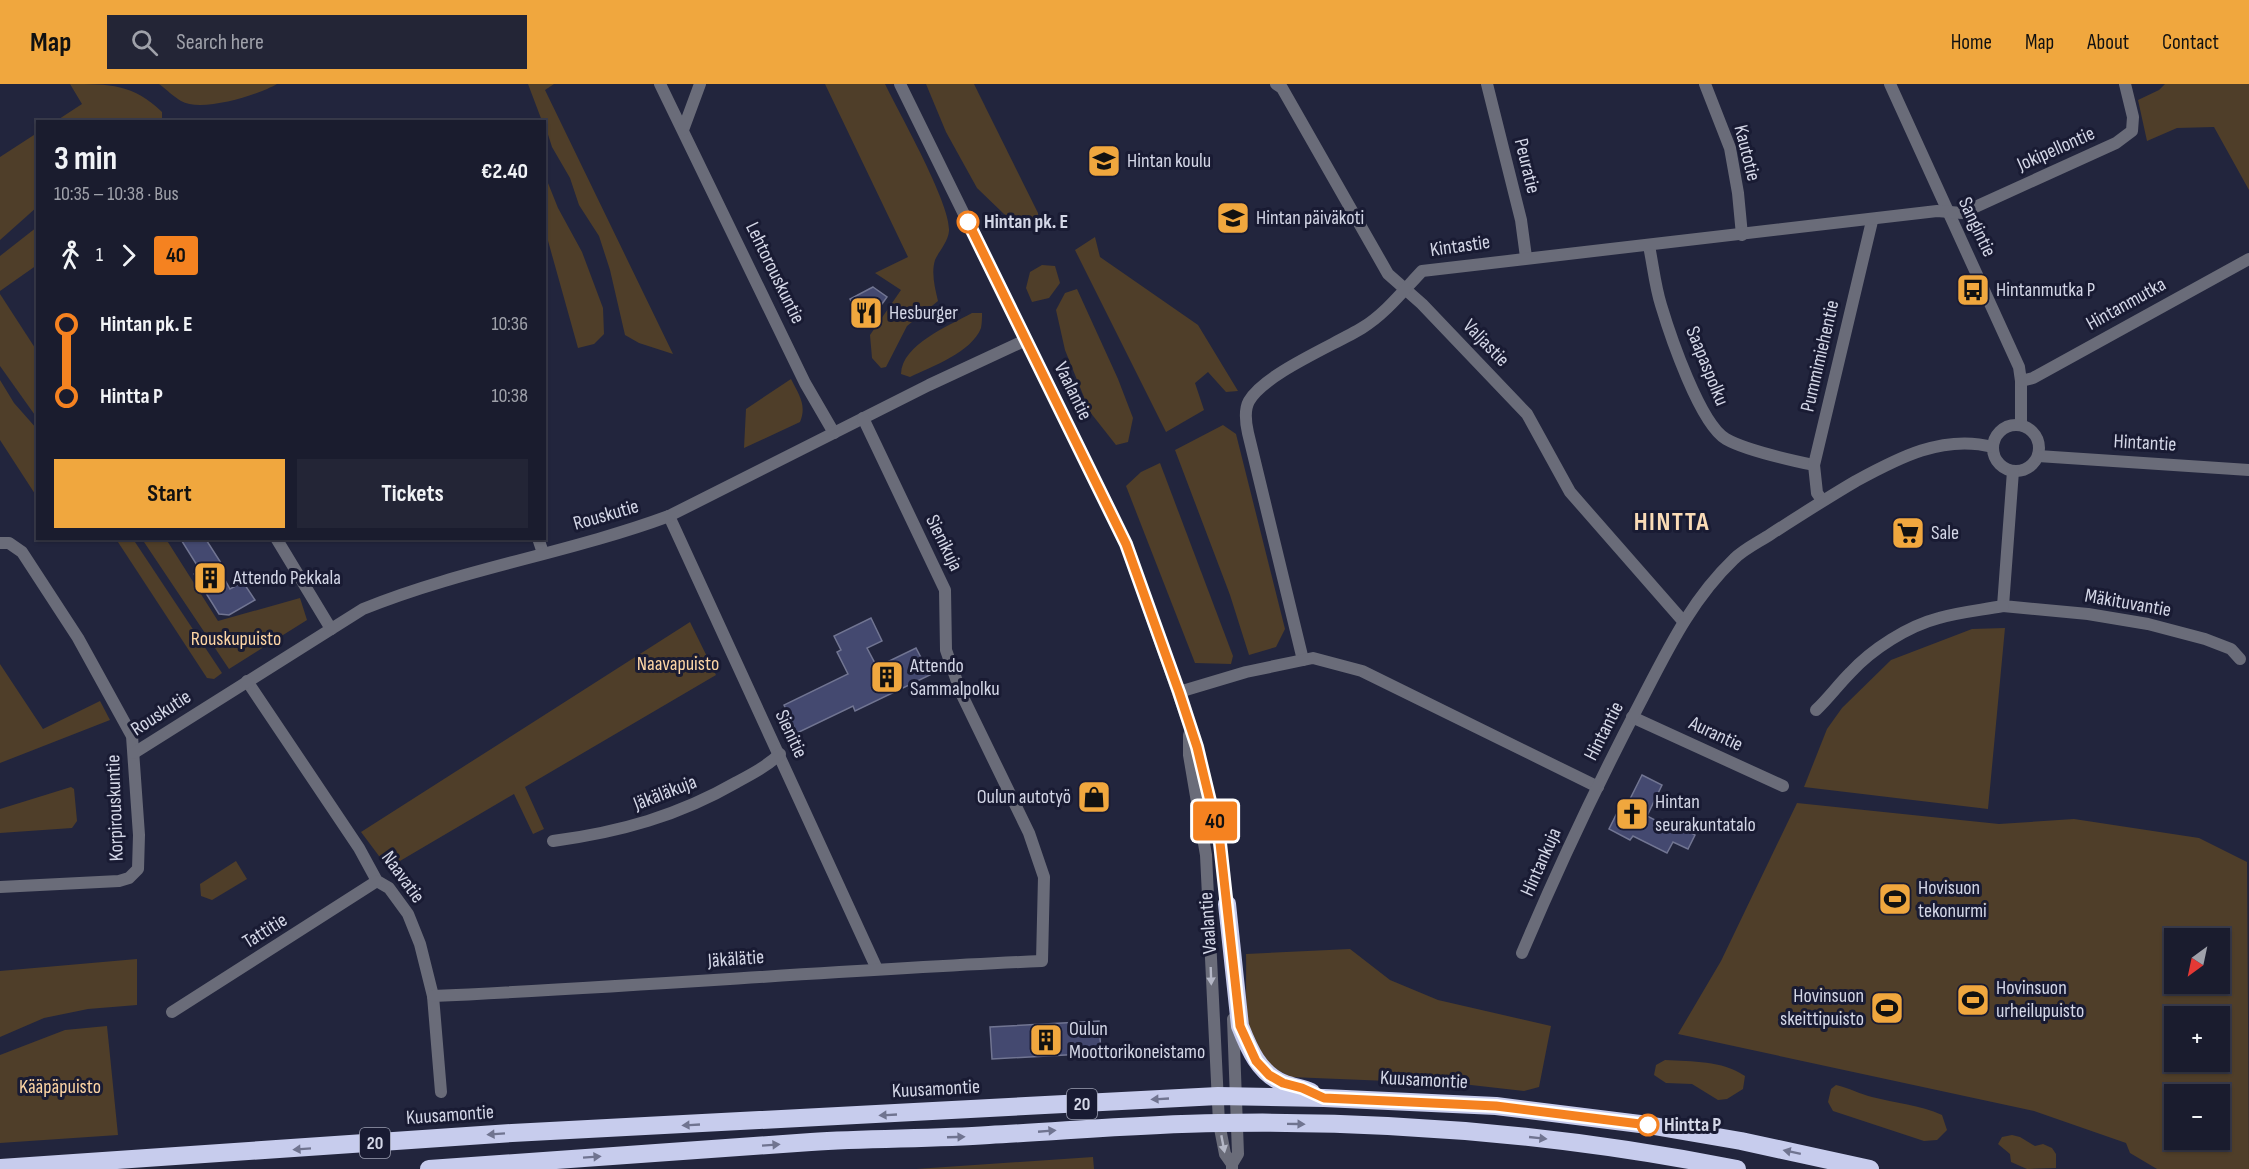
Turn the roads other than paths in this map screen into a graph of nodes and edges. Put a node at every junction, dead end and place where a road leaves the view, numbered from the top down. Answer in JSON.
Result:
{"nodes":[{"id":1,"x":660,"y":84,"type":"edge"},
{"id":2,"x":700,"y":84,"type":"edge"},
{"id":3,"x":900,"y":84,"type":"edge"},
{"id":4,"x":1487,"y":84,"type":"edge"},
{"id":5,"x":1705,"y":84,"type":"edge"},
{"id":6,"x":1890,"y":84,"type":"edge"},
{"id":7,"x":2125,"y":84,"type":"edge"},
{"id":8,"x":1281,"y":85,"type":"edge"},
{"id":9,"x":683,"y":130,"type":"junction"},
{"id":10,"x":1949,"y":212,"type":"junction"},
{"id":11,"x":1872,"y":221,"type":"junction"},
{"id":12,"x":1742,"y":235,"type":"junction"},
{"id":13,"x":1649,"y":246,"type":"junction"},
{"id":14,"x":1526,"y":257,"type":"junction"},
{"id":15,"x":2249,"y":259,"type":"edge"},
{"id":16,"x":1404,"y":289,"type":"junction"},
{"id":17,"x":1026,"y":340,"type":"junction"},
{"id":18,"x":2021,"y":381,"type":"junction"},
{"id":19,"x":863,"y":418,"type":"junction"},
{"id":20,"x":2021,"y":425,"type":"junction"},
{"id":21,"x":834,"y":433,"type":"junction"},
{"id":22,"x":1993,"y":447,"type":"junction"},
{"id":23,"x":2038,"y":456,"type":"junction"},
{"id":24,"x":1814,"y":465,"type":"junction"},
{"id":25,"x":2249,"y":470,"type":"edge"},
{"id":26,"x":2013,"y":471,"type":"junction"},
{"id":27,"x":1822,"y":500,"type":"junction"},
{"id":28,"x":669,"y":516,"type":"junction"},
{"id":29,"x":277,"y":540,"type":"edge"},
{"id":30,"x":539,"y":540,"type":"edge"},
{"id":31,"x":0,"y":543,"type":"edge"},
{"id":32,"x":543,"y":553,"type":"junction"},
{"id":33,"x":2003,"y":606,"type":"junction"},
{"id":34,"x":1683,"y":621,"type":"junction"},
{"id":35,"x":331,"y":629,"type":"junction"},
{"id":36,"x":2240,"y":659,"type":"dead end"},
{"id":37,"x":1303,"y":660,"type":"junction"},
{"id":38,"x":247,"y":681,"type":"junction"},
{"id":39,"x":1179,"y":692,"type":"junction"},
{"id":40,"x":1816,"y":711,"type":"dead end"},
{"id":41,"x":1632,"y":717,"type":"junction"},
{"id":42,"x":1188,"y":725,"type":"junction"},
{"id":43,"x":134,"y":753,"type":"junction"},
{"id":44,"x":780,"y":754,"type":"junction"},
{"id":45,"x":1783,"y":786,"type":"dead end"},
{"id":46,"x":1598,"y":787,"type":"junction"},
{"id":47,"x":553,"y":841,"type":"dead end"},
{"id":48,"x":377,"y":881,"type":"junction"},
{"id":49,"x":0,"y":887,"type":"edge"},
{"id":50,"x":1227,"y":904,"type":"junction"},
{"id":51,"x":1522,"y":953,"type":"dead end"},
{"id":52,"x":1042,"y":961,"type":"joint"},
{"id":53,"x":877,"y":969,"type":"junction"},
{"id":54,"x":433,"y":996,"type":"junction"},
{"id":55,"x":171,"y":1012,"type":"dead end"},
{"id":56,"x":441,"y":1092,"type":"dead end"},
{"id":57,"x":1218,"y":1096,"type":"junction"},
{"id":58,"x":1237,"y":1096,"type":"junction"},
{"id":59,"x":1324,"y":1098,"type":"junction"},
{"id":60,"x":1228,"y":1123,"type":"junction"},
{"id":61,"x":1232,"y":1166,"type":"edge"},
{"id":62,"x":0,"y":1168,"type":"edge"},
{"id":63,"x":429,"y":1169,"type":"edge"},
{"id":64,"x":1737,"y":1169,"type":"edge"},
{"id":65,"x":1870,"y":1169,"type":"edge"}],
"edges":[{"from":1,"to":9,"type":"street","name":"Lehtorouskuntie"},
{"from":2,"to":9,"type":"street"},
{"from":3,"to":17,"type":"street","name":"Vaalantie"},
{"from":4,"to":14,"type":"street","name":"Peuratie"},
{"from":5,"to":12,"type":"street","name":"Kautotie"},
{"from":6,"to":10,"type":"street","name":"Sangintie"},
{"from":7,"to":10,"type":"street","name":"Jokipellontie"},
{"from":8,"to":16,"type":"street","name":"Valjastie"},
{"from":9,"to":21,"type":"street","name":"Lehtorouskuntie"},
{"from":10,"to":11,"type":"street","name":"Kintastie"},
{"from":10,"to":18,"type":"street","name":"Sangintie"},
{"from":11,"to":12,"type":"street","name":"Kintastie"},
{"from":11,"to":24,"type":"street","name":"Pummimiehentie"},
{"from":12,"to":13,"type":"street","name":"Kintastie"},
{"from":13,"to":14,"type":"street","name":"Kintastie"},
{"from":13,"to":24,"type":"street","name":"Saapaspolku"},
{"from":14,"to":16,"type":"street","name":"Kintastie"},
{"from":15,"to":18,"type":"street","name":"Hintanmutka"},
{"from":16,"to":34,"type":"street","name":"Valjastie"},
{"from":16,"to":37,"type":"street","name":"Kintastie"},
{"from":17,"to":19,"type":"street","name":"Rouskutie"},
{"from":17,"to":39,"type":"street","name":"Vaalantie"},
{"from":18,"to":20,"type":"street","name":"Sangintie"},
{"from":19,"to":21,"type":"street","name":"Rouskutie"},
{"from":19,"to":52,"type":"street","name":"Sienikuja"},
{"from":20,"to":22,"type":"street"},
{"from":20,"to":23,"type":"street"},
{"from":21,"to":28,"type":"street","name":"Rouskutie"},
{"from":22,"to":26,"type":"street"},
{"from":22,"to":27,"type":"street","name":"Hintantie"},
{"from":23,"to":25,"type":"street","name":"Hintantie"},
{"from":23,"to":26,"type":"street"},
{"from":24,"to":27,"type":"street","name":"Pummimiehentie"},
{"from":26,"to":33,"type":"street"},
{"from":27,"to":34,"type":"street","name":"Hintantie"},
{"from":28,"to":32,"type":"street","name":"Rouskutie"},
{"from":28,"to":44,"type":"street","name":"Sienitie"},
{"from":29,"to":35,"type":"street"},
{"from":30,"to":32,"type":"street"},
{"from":31,"to":43,"type":"street","name":"Korpirouskuntie"},
{"from":32,"to":35,"type":"street","name":"Rouskutie"},
{"from":33,"to":36,"type":"street","name":"Mäkituvantie"},
{"from":33,"to":40,"type":"street","name":"Mäkituvantie"},
{"from":34,"to":41,"type":"street","name":"Hintantie"},
{"from":35,"to":38,"type":"street","name":"Rouskutie"},
{"from":37,"to":39,"type":"street","name":"Hintantie"},
{"from":37,"to":46,"type":"street","name":"Hintantie"},
{"from":38,"to":43,"type":"street","name":"Rouskutie"},
{"from":38,"to":48,"type":"street","name":"Naavatie"},
{"from":39,"to":42,"type":"street","name":"Vaalantie"},
{"from":41,"to":45,"type":"street","name":"Aurantie"},
{"from":41,"to":46,"type":"street","name":"Hintantie"},
{"from":42,"to":50,"type":"street","name":"Vaalantie"},
{"from":42,"to":57,"type":"street","name":"Vaalantie","one_way":true},
{"from":43,"to":49,"type":"street","name":"Korpirouskuntie"},
{"from":44,"to":47,"type":"street","name":"Jäkäläkuja"},
{"from":44,"to":53,"type":"street","name":"Sienitie"},
{"from":46,"to":51,"type":"street","name":"Hintankuja"},
{"from":48,"to":54,"type":"street","name":"Naavatie"},
{"from":48,"to":55,"type":"street","name":"Tattitie"},
{"from":50,"to":58,"type":"street","name":"Vaalantie"},
{"from":50,"to":59,"type":"highway"},
{"from":52,"to":53,"type":"street","name":"Jäkälätie"},
{"from":53,"to":54,"type":"street","name":"Jäkälätie"},
{"from":54,"to":56,"type":"street","name":"Naavatie"},
{"from":57,"to":58,"type":"highway","name":"Kuusamontie","number":"20"},
{"from":57,"to":60,"type":"street","name":"Vaalantie"},
{"from":57,"to":62,"type":"highway","name":"Kuusamontie","number":"20","one_way":true},
{"from":58,"to":59,"type":"highway","name":"Kuusamontie","number":"20"},
{"from":58,"to":60,"type":"street","name":"Vaalantie"},
{"from":65,"to":59,"type":"highway","name":"Kuusamontie","number":"20","one_way":true},
{"from":60,"to":61,"type":"street","one_way":true},
{"from":60,"to":61,"type":"street"},
{"from":63,"to":60,"type":"highway","number":"20","one_way":true},
{"from":60,"to":64,"type":"highway","number":"20","one_way":true}]}
